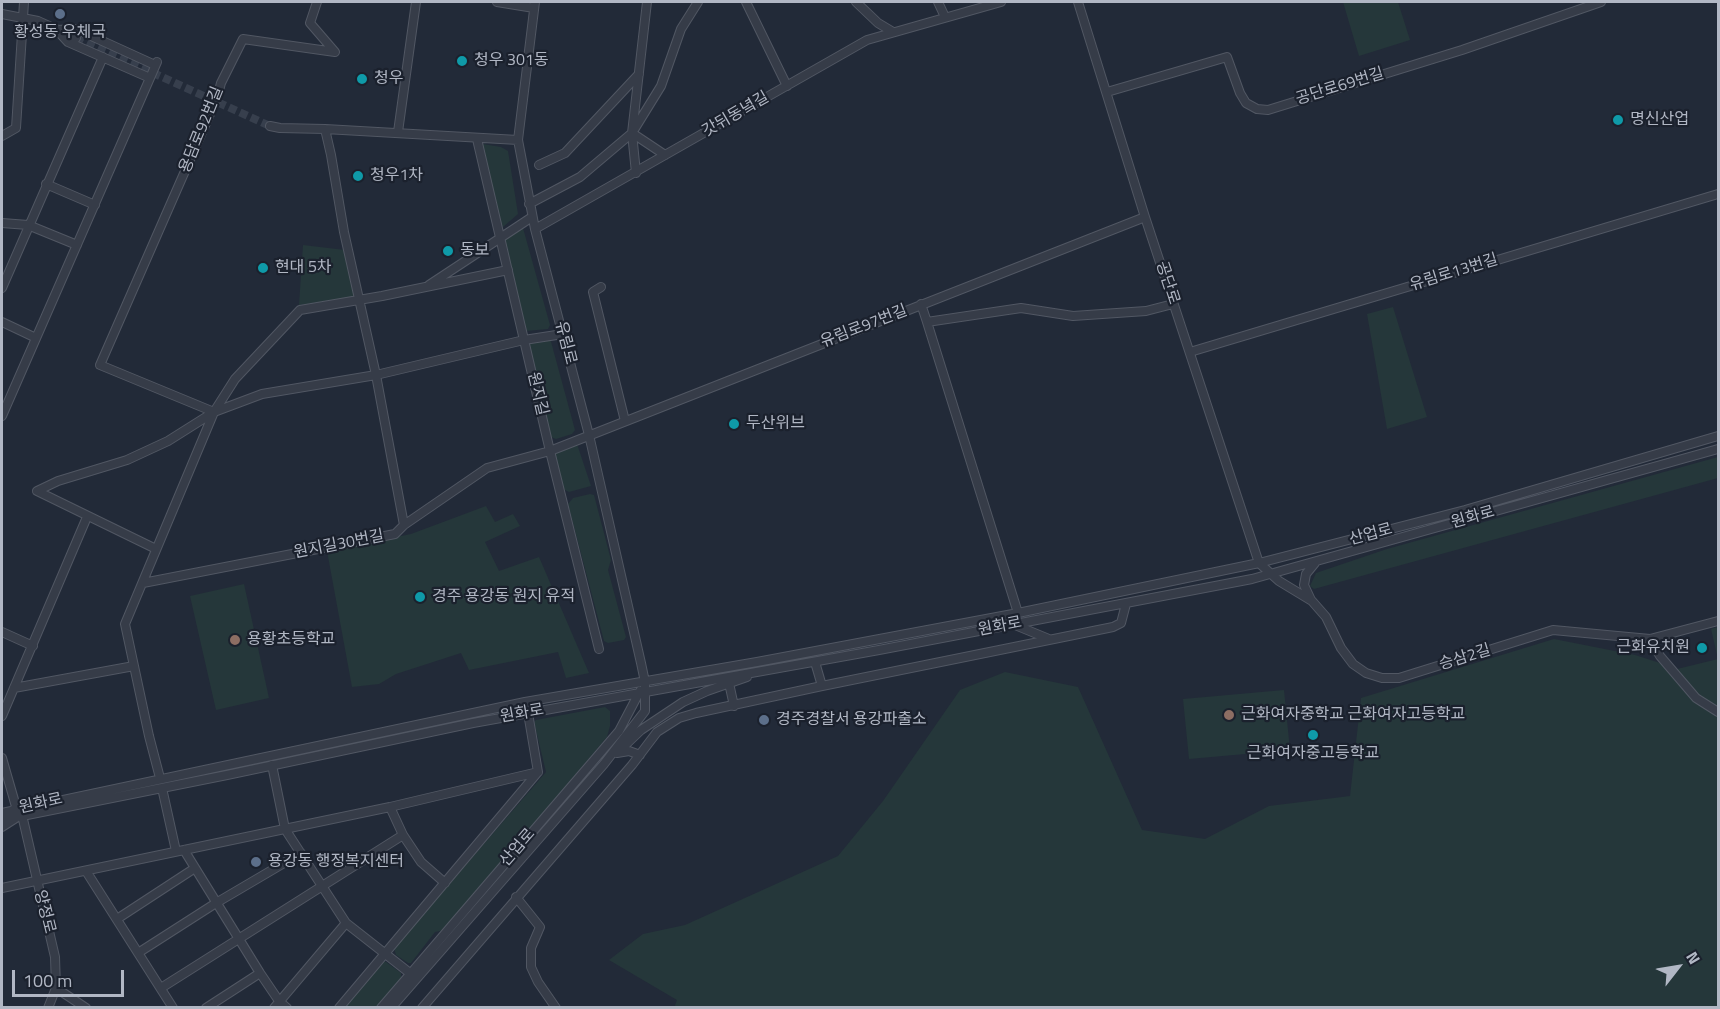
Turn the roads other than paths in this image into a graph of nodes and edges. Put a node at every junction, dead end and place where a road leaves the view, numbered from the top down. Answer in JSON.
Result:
{"nodes":[{"id":1,"x":24,"y":2,"type":"edge"},
{"id":2,"x":317,"y":2,"type":"edge"},
{"id":3,"x":416,"y":2,"type":"edge"},
{"id":4,"x":497,"y":2,"type":"edge"},
{"id":5,"x":647,"y":2,"type":"edge"},
{"id":6,"x":698,"y":2,"type":"edge"},
{"id":7,"x":746,"y":2,"type":"edge"},
{"id":8,"x":856,"y":2,"type":"edge"},
{"id":9,"x":938,"y":2,"type":"edge"},
{"id":10,"x":1001,"y":2,"type":"edge"},
{"id":11,"x":1078,"y":2,"type":"edge"},
{"id":12,"x":1601,"y":2,"type":"edge"},
{"id":13,"x":535,"y":5,"type":"edge"},
{"id":14,"x":2,"y":14,"type":"edge"},
{"id":15,"x":945,"y":17,"type":"junction"},
{"id":16,"x":22,"y":18,"type":"junction"},
{"id":17,"x":57,"y":30,"type":"junction"},
{"id":18,"x":893,"y":32,"type":"junction"},
{"id":19,"x":76,"y":38,"type":"tunnel mouth"},
{"id":20,"x":103,"y":57,"type":"junction"},
{"id":21,"x":639,"y":74,"type":"junction"},
{"id":22,"x":150,"y":78,"type":"junction"},
{"id":23,"x":787,"y":86,"type":"junction"},
{"id":24,"x":1107,"y":92,"type":"junction"},
{"id":25,"x":270,"y":126,"type":"tunnel mouth"},
{"id":26,"x":324,"y":129,"type":"junction"},
{"id":27,"x":398,"y":132,"type":"junction"},
{"id":28,"x":632,"y":133,"type":"junction"},
{"id":29,"x":2,"y":136,"type":"edge"},
{"id":30,"x":477,"y":139,"type":"junction"},
{"id":31,"x":518,"y":140,"type":"junction"},
{"id":32,"x":665,"y":155,"type":"junction"},
{"id":33,"x":539,"y":165,"type":"dead end"},
{"id":34,"x":636,"y":173,"type":"junction"},
{"id":35,"x":46,"y":184,"type":"junction"},
{"id":36,"x":1719,"y":194,"type":"edge"},
{"id":37,"x":530,"y":204,"type":"junction"},
{"id":38,"x":95,"y":205,"type":"junction"},
{"id":39,"x":532,"y":217,"type":"junction"},
{"id":40,"x":1145,"y":217,"type":"junction"},
{"id":41,"x":2,"y":223,"type":"edge"},
{"id":42,"x":28,"y":225,"type":"junction"},
{"id":43,"x":535,"y":229,"type":"junction"},
{"id":44,"x":500,"y":238,"type":"junction"},
{"id":45,"x":77,"y":245,"type":"junction"},
{"id":46,"x":508,"y":270,"type":"junction"},
{"id":47,"x":425,"y":287,"type":"junction"},
{"id":48,"x":601,"y":287,"type":"dead end"},
{"id":49,"x":2,"y":288,"type":"edge"},
{"id":50,"x":358,"y":300,"type":"junction"},
{"id":51,"x":921,"y":304,"type":"junction"},
{"id":52,"x":1173,"y":304,"type":"junction"},
{"id":53,"x":2,"y":322,"type":"edge"},
{"id":54,"x":927,"y":322,"type":"junction"},
{"id":55,"x":563,"y":334,"type":"junction"},
{"id":56,"x":36,"y":338,"type":"junction"},
{"id":57,"x":524,"y":340,"type":"junction"},
{"id":58,"x":1190,"y":352,"type":"junction"},
{"id":59,"x":376,"y":375,"type":"junction"},
{"id":60,"x":214,"y":412,"type":"junction"},
{"id":61,"x":2,"y":416,"type":"edge"},
{"id":62,"x":625,"y":421,"type":"junction"},
{"id":63,"x":589,"y":435,"type":"junction"},
{"id":64,"x":1719,"y":436,"type":"edge"},
{"id":65,"x":1719,"y":449,"type":"edge"},
{"id":66,"x":550,"y":451,"type":"junction"},
{"id":67,"x":87,"y":516,"type":"junction"},
{"id":68,"x":404,"y":525,"type":"junction"},
{"id":69,"x":156,"y":549,"type":"junction"},
{"id":70,"x":1316,"y":562,"type":"junction"},
{"id":71,"x":1259,"y":564,"type":"junction"},
{"id":72,"x":1271,"y":574,"type":"junction"},
{"id":73,"x":143,"y":583,"type":"junction"},
{"id":74,"x":1312,"y":601,"type":"junction"},
{"id":75,"x":1126,"y":604,"type":"junction"},
{"id":76,"x":1018,"y":613,"type":"junction"},
{"id":77,"x":1719,"y":621,"type":"edge"},
{"id":78,"x":1014,"y":625,"type":"junction"},
{"id":79,"x":2,"y":632,"type":"edge"},
{"id":80,"x":1050,"y":639,"type":"junction"},
{"id":81,"x":1650,"y":639,"type":"junction"},
{"id":82,"x":33,"y":646,"type":"junction"},
{"id":83,"x":599,"y":649,"type":"dead end"},
{"id":84,"x":815,"y":662,"type":"junction"},
{"id":85,"x":134,"y":666,"type":"junction"},
{"id":86,"x":784,"y":667,"type":"junction"},
{"id":87,"x":645,"y":681,"type":"junction"},
{"id":88,"x":729,"y":684,"type":"junction"},
{"id":89,"x":822,"y":686,"type":"junction"},
{"id":90,"x":14,"y":688,"type":"junction"},
{"id":91,"x":642,"y":692,"type":"junction"},
{"id":92,"x":734,"y":706,"type":"junction"},
{"id":93,"x":1719,"y":712,"type":"edge"},
{"id":94,"x":528,"y":713,"type":"junction"},
{"id":95,"x":2,"y":716,"type":"edge"},
{"id":96,"x":641,"y":730,"type":"junction"},
{"id":97,"x":618,"y":753,"type":"junction"},
{"id":98,"x":640,"y":755,"type":"junction"},
{"id":99,"x":2,"y":758,"type":"edge"},
{"id":100,"x":604,"y":764,"type":"junction"},
{"id":101,"x":272,"y":765,"type":"junction"},
{"id":102,"x":538,"y":772,"type":"junction"},
{"id":103,"x":160,"y":778,"type":"junction"},
{"id":104,"x":162,"y":788,"type":"junction"},
{"id":105,"x":390,"y":807,"type":"junction"},
{"id":106,"x":2,"y":811,"type":"edge"},
{"id":107,"x":19,"y":814,"type":"junction"},
{"id":108,"x":2,"y":820,"type":"edge"},
{"id":109,"x":2,"y":827,"type":"edge"},
{"id":110,"x":285,"y":829,"type":"junction"},
{"id":111,"x":403,"y":835,"type":"junction"},
{"id":112,"x":180,"y":851,"type":"junction"},
{"id":113,"x":301,"y":853,"type":"junction"},
{"id":114,"x":195,"y":868,"type":"junction"},
{"id":115,"x":86,"y":871,"type":"junction"},
{"id":116,"x":37,"y":880,"type":"junction"},
{"id":117,"x":445,"y":883,"type":"junction"},
{"id":118,"x":322,"y":886,"type":"junction"},
{"id":119,"x":2,"y":888,"type":"edge"},
{"id":120,"x":516,"y":897,"type":"junction"},
{"id":121,"x":216,"y":903,"type":"junction"},
{"id":122,"x":117,"y":919,"type":"junction"},
{"id":123,"x":346,"y":923,"type":"junction"},
{"id":124,"x":237,"y":938,"type":"junction"},
{"id":125,"x":138,"y":953,"type":"junction"},
{"id":126,"x":385,"y":953,"type":"junction"},
{"id":127,"x":260,"y":973,"type":"junction"},
{"id":128,"x":411,"y":974,"type":"junction"},
{"id":129,"x":56,"y":988,"type":"junction"},
{"id":130,"x":160,"y":988,"type":"junction"},
{"id":131,"x":277,"y":1004,"type":"edge"},
{"id":132,"x":395,"y":1006,"type":"edge"},
{"id":133,"x":48,"y":1008,"type":"edge"},
{"id":134,"x":86,"y":1008,"type":"edge"},
{"id":135,"x":173,"y":1008,"type":"edge"},
{"id":136,"x":206,"y":1008,"type":"edge"},
{"id":137,"x":286,"y":1008,"type":"edge"},
{"id":138,"x":339,"y":1008,"type":"edge"},
{"id":139,"x":381,"y":1008,"type":"edge"},
{"id":140,"x":422,"y":1008,"type":"edge"},
{"id":141,"x":556,"y":1008,"type":"edge"}],
"edges":[{"from":1,"to":16,"type":"street"},
{"from":2,"to":60,"type":"street","name":"용담로92번길"},
{"from":3,"to":27,"type":"street"},
{"from":4,"to":13,"type":"street"},
{"from":5,"to":21,"type":"street"},
{"from":6,"to":28,"type":"street"},
{"from":7,"to":23,"type":"street"},
{"from":8,"to":18,"type":"street"},
{"from":9,"to":15,"type":"street"},
{"from":10,"to":15,"type":"street","name":"갓뒤동녘길"},
{"from":11,"to":24,"type":"street","name":"공단로"},
{"from":12,"to":24,"type":"street","name":"공단로69번길"},
{"from":13,"to":31,"type":"street","name":"유림로"},
{"from":14,"to":16,"type":"street"},
{"from":15,"to":18,"type":"street","name":"갓뒤동녘길"},
{"from":16,"to":17,"type":"street"},
{"from":16,"to":29,"type":"street"},
{"from":17,"to":19,"type":"street"},
{"from":17,"to":20,"type":"street"},
{"from":17,"to":22,"type":"street"},
{"from":18,"to":23,"type":"street","name":"갓뒤동녘길"},
{"from":20,"to":22,"type":"street"},
{"from":20,"to":35,"type":"street"},
{"from":21,"to":28,"type":"street"},
{"from":21,"to":33,"type":"street"},
{"from":22,"to":38,"type":"street"},
{"from":23,"to":32,"type":"street","name":"갓뒤동녘길"},
{"from":24,"to":40,"type":"street","name":"공단로"},
{"from":25,"to":26,"type":"street"},
{"from":26,"to":27,"type":"street"},
{"from":26,"to":50,"type":"street"},
{"from":27,"to":30,"type":"street"},
{"from":28,"to":32,"type":"street"},
{"from":28,"to":34,"type":"street"},
{"from":28,"to":37,"type":"street"},
{"from":30,"to":31,"type":"street"},
{"from":30,"to":44,"type":"street","name":"원지길"},
{"from":31,"to":37,"type":"street","name":"유림로"},
{"from":32,"to":34,"type":"street","name":"갓뒤동녘길"},
{"from":34,"to":43,"type":"street","name":"갓뒤동녘길"},
{"from":35,"to":38,"type":"street"},
{"from":35,"to":42,"type":"street"},
{"from":36,"to":58,"type":"street","name":"유림로13번길"},
{"from":37,"to":39,"type":"street","name":"유림로"},
{"from":38,"to":45,"type":"street"},
{"from":39,"to":43,"type":"street","name":"유림로"},
{"from":39,"to":44,"type":"street"},
{"from":40,"to":51,"type":"street"},
{"from":40,"to":52,"type":"street","name":"공단로"},
{"from":41,"to":42,"type":"street"},
{"from":42,"to":45,"type":"street"},
{"from":42,"to":49,"type":"street"},
{"from":43,"to":55,"type":"street","name":"유림로"},
{"from":44,"to":46,"type":"street","name":"원지길"},
{"from":44,"to":47,"type":"street"},
{"from":45,"to":56,"type":"street"},
{"from":46,"to":47,"type":"street"},
{"from":46,"to":57,"type":"street","name":"원지길"},
{"from":47,"to":50,"type":"street"},
{"from":48,"to":62,"type":"street"},
{"from":50,"to":59,"type":"street"},
{"from":50,"to":60,"type":"street"},
{"from":51,"to":54,"type":"street","name":"유림로97번길"},
{"from":51,"to":62,"type":"street","name":"유림로97번길"},
{"from":52,"to":54,"type":"street","name":"유림로97번길"},
{"from":52,"to":58,"type":"street","name":"공단로"},
{"from":53,"to":56,"type":"street"},
{"from":54,"to":76,"type":"street"},
{"from":55,"to":57,"type":"street"},
{"from":55,"to":63,"type":"street","name":"유림로"},
{"from":56,"to":61,"type":"street"},
{"from":57,"to":59,"type":"street"},
{"from":57,"to":66,"type":"street","name":"원지길"},
{"from":58,"to":71,"type":"street","name":"공단로"},
{"from":59,"to":60,"type":"street"},
{"from":59,"to":68,"type":"street"},
{"from":60,"to":67,"type":"street"},
{"from":60,"to":69,"type":"street"},
{"from":62,"to":63,"type":"street","name":"유림로97번길"},
{"from":63,"to":66,"type":"street","name":"원지길30번길"},
{"from":63,"to":87,"type":"street","name":"유림로"},
{"from":64,"to":71,"type":"street","name":"산업로"},
{"from":65,"to":70,"type":"street","name":"원화로"},
{"from":66,"to":68,"type":"street","name":"원지길30번길"},
{"from":66,"to":83,"type":"street","name":"원지길"},
{"from":67,"to":69,"type":"street"},
{"from":67,"to":82,"type":"street"},
{"from":68,"to":73,"type":"street","name":"원지길30번길"},
{"from":69,"to":73,"type":"street"},
{"from":70,"to":72,"type":"street","name":"원화로"},
{"from":70,"to":74,"type":"street"},
{"from":71,"to":72,"type":"street","name":"승삼2길"},
{"from":71,"to":76,"type":"street","name":"산업로"},
{"from":72,"to":74,"type":"street","name":"승삼2길"},
{"from":72,"to":75,"type":"street","name":"원화로"},
{"from":73,"to":85,"type":"street"},
{"from":74,"to":81,"type":"street","name":"승삼2길"},
{"from":75,"to":78,"type":"street","name":"원화로"},
{"from":75,"to":80,"type":"street"},
{"from":76,"to":87,"type":"street","name":"산업로"},
{"from":77,"to":81,"type":"street","name":"승삼2길"},
{"from":78,"to":80,"type":"street"},
{"from":78,"to":84,"type":"street","name":"원화로"},
{"from":79,"to":82,"type":"street"},
{"from":80,"to":89,"type":"street"},
{"from":81,"to":93,"type":"street"},
{"from":82,"to":90,"type":"street"},
{"from":84,"to":86,"type":"street","name":"원화로"},
{"from":84,"to":89,"type":"street"},
{"from":85,"to":90,"type":"street"},
{"from":85,"to":103,"type":"street"},
{"from":86,"to":88,"type":"street"},
{"from":86,"to":91,"type":"street","name":"원화로"},
{"from":87,"to":91,"type":"street","name":"산업로"},
{"from":87,"to":103,"type":"street","name":"원화로"},
{"from":88,"to":92,"type":"street"},
{"from":88,"to":96,"type":"street"},
{"from":89,"to":92,"type":"street"},
{"from":90,"to":95,"type":"street"},
{"from":91,"to":94,"type":"street","name":"원화로"},
{"from":91,"to":100,"type":"street","name":"산업로"},
{"from":91,"to":128,"type":"street","name":"산업로"},
{"from":92,"to":98,"type":"street"},
{"from":94,"to":101,"type":"street","name":"원화로"},
{"from":94,"to":102,"type":"street"},
{"from":96,"to":97,"type":"street"},
{"from":96,"to":98,"type":"street"},
{"from":97,"to":98,"type":"street"},
{"from":97,"to":100,"type":"street"},
{"from":98,"to":120,"type":"street"},
{"from":99,"to":107,"type":"street","name":"양정로"},
{"from":100,"to":132,"type":"street","name":"산업로"},
{"from":101,"to":104,"type":"street","name":"원화로"},
{"from":101,"to":110,"type":"street"},
{"from":102,"to":105,"type":"street"},
{"from":102,"to":117,"type":"street"},
{"from":103,"to":107,"type":"street","name":"원화로"},
{"from":104,"to":107,"type":"street","name":"원화로"},
{"from":104,"to":112,"type":"street"},
{"from":105,"to":110,"type":"street"},
{"from":105,"to":111,"type":"street"},
{"from":106,"to":107,"type":"street"},
{"from":107,"to":108,"type":"street","name":"원화로"},
{"from":107,"to":109,"type":"street"},
{"from":107,"to":116,"type":"street","name":"양정로"},
{"from":110,"to":112,"type":"street"},
{"from":110,"to":113,"type":"street"},
{"from":111,"to":117,"type":"street"},
{"from":111,"to":118,"type":"street"},
{"from":112,"to":114,"type":"street"},
{"from":112,"to":115,"type":"street"},
{"from":113,"to":118,"type":"street"},
{"from":113,"to":121,"type":"street"},
{"from":114,"to":121,"type":"street"},
{"from":114,"to":122,"type":"street"},
{"from":115,"to":116,"type":"street"},
{"from":115,"to":122,"type":"street"},
{"from":116,"to":119,"type":"street"},
{"from":116,"to":129,"type":"street","name":"양정로"},
{"from":117,"to":126,"type":"street"},
{"from":118,"to":123,"type":"street"},
{"from":118,"to":124,"type":"street"},
{"from":120,"to":140,"type":"street"},
{"from":120,"to":141,"type":"street"},
{"from":121,"to":124,"type":"street"},
{"from":121,"to":125,"type":"street"},
{"from":122,"to":125,"type":"street"},
{"from":123,"to":126,"type":"street"},
{"from":123,"to":131,"type":"street"},
{"from":124,"to":127,"type":"street"},
{"from":124,"to":130,"type":"street"},
{"from":125,"to":130,"type":"street"},
{"from":126,"to":128,"type":"street"},
{"from":126,"to":138,"type":"street"},
{"from":127,"to":131,"type":"street"},
{"from":127,"to":136,"type":"street"},
{"from":128,"to":139,"type":"street","name":"산업로"},
{"from":129,"to":133,"type":"street","name":"양정로"},
{"from":129,"to":134,"type":"street"},
{"from":130,"to":135,"type":"street"},
{"from":131,"to":137,"type":"street"}]}
